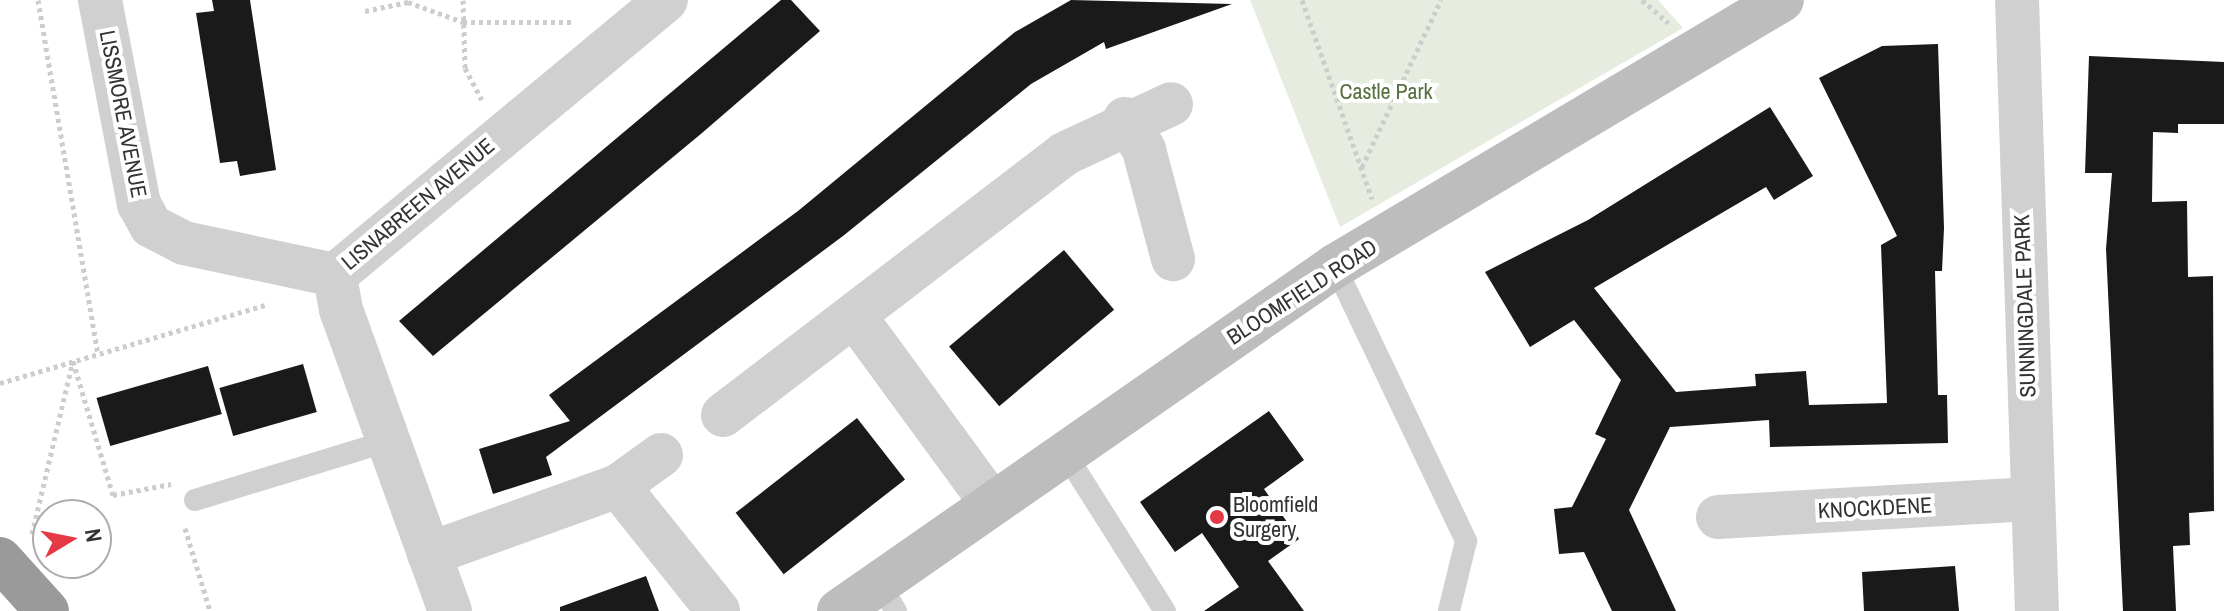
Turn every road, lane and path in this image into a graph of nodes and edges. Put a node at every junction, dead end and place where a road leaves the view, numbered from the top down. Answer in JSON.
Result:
{"nodes":[{"id":1,"x":38,"y":0,"type":"edge"},
{"id":2,"x":100,"y":0,"type":"edge"},
{"id":3,"x":463,"y":0,"type":"edge"},
{"id":4,"x":666,"y":0,"type":"edge"},
{"id":5,"x":1302,"y":0,"type":"edge"},
{"id":6,"x":1441,"y":0,"type":"edge"},
{"id":7,"x":1782,"y":0,"type":"edge"},
{"id":8,"x":2017,"y":0,"type":"edge"},
{"id":9,"x":365,"y":11,"type":"dead end"},
{"id":10,"x":463,"y":22,"type":"junction"},
{"id":11,"x":618,"y":38,"type":"junction"},
{"id":12,"x":1171,"y":104,"type":"dead end"},
{"id":13,"x":1125,"y":119,"type":"junction"},
{"id":14,"x":510,"y":126,"type":"junction"},
{"id":15,"x":1361,"y":168,"type":"junction"},
{"id":16,"x":1385,"y":237,"type":"junction"},
{"id":17,"x":1173,"y":259,"type":"dead end"},
{"id":18,"x":1335,"y":266,"type":"junction"},
{"id":19,"x":335,"y":275,"type":"junction"},
{"id":20,"x":856,"y":318,"type":"junction"},
{"id":21,"x":98,"y":354,"type":"junction"},
{"id":22,"x":73,"y":361,"type":"junction"},
{"id":23,"x":0,"y":383,"type":"edge"},
{"id":24,"x":723,"y":415,"type":"dead end"},
{"id":25,"x":388,"y":441,"type":"junction"},
{"id":26,"x":1065,"y":453,"type":"junction"},
{"id":27,"x":661,"y":455,"type":"dead end"},
{"id":28,"x":618,"y":486,"type":"junction"},
{"id":29,"x":185,"y":496,"type":"joint"},
{"id":30,"x":2031,"y":499,"type":"junction"},
{"id":31,"x":992,"y":504,"type":"junction"},
{"id":32,"x":1718,"y":517,"type":"dead end"},
{"id":33,"x":182,"y":519,"type":"dead end"},
{"id":34,"x":16,"y":548,"type":"edge"},
{"id":35,"x":429,"y":554,"type":"junction"},
{"id":36,"x":888,"y":597,"type":"edge"},
{"id":37,"x":47,"y":611,"type":"edge"},
{"id":38,"x":210,"y":611,"type":"edge"},
{"id":39,"x":450,"y":611,"type":"edge"},
{"id":40,"x":718,"y":611,"type":"edge"},
{"id":41,"x":839,"y":611,"type":"edge"},
{"id":42,"x":1165,"y":611,"type":"edge"},
{"id":43,"x":1449,"y":611,"type":"edge"},
{"id":44,"x":2037,"y":611,"type":"edge"}],
"edges":[{"from":1,"to":21,"type":"path"},
{"from":2,"to":19,"type":"street","name":"LISSMORE AVENUE"},
{"from":3,"to":10,"type":"path"},
{"from":4,"to":11,"type":"street","name":"LISNABREEN AVENUE"},
{"from":5,"to":15,"type":"path"},
{"from":6,"to":15,"type":"path"},
{"from":7,"to":16,"type":"street","name":"BLOOMFIELD ROAD"},
{"from":8,"to":30,"type":"street","name":"SUNNINGDALE PARK"},
{"from":9,"to":10,"type":"path"},
{"from":10,"to":11,"type":"path"},
{"from":10,"to":14,"type":"path"},
{"from":11,"to":14,"type":"street","name":"LISNABREEN AVENUE"},
{"from":12,"to":13,"type":"street"},
{"from":13,"to":17,"type":"street"},
{"from":13,"to":20,"type":"street"},
{"from":14,"to":19,"type":"street","name":"LISNABREEN AVENUE"},
{"from":15,"to":16,"type":"path"},
{"from":16,"to":18,"type":"street","name":"BLOOMFIELD ROAD"},
{"from":18,"to":26,"type":"street","name":"BLOOMFIELD ROAD"},
{"from":18,"to":43,"type":"lane"},
{"from":19,"to":21,"type":"path"},
{"from":19,"to":25,"type":"street","name":"LISNABREEN AVENUE"},
{"from":20,"to":24,"type":"street"},
{"from":20,"to":31,"type":"street"},
{"from":21,"to":22,"type":"path"},
{"from":22,"to":23,"type":"path"},
{"from":22,"to":29,"type":"path"},
{"from":22,"to":34,"type":"path"},
{"from":25,"to":29,"type":"lane"},
{"from":25,"to":35,"type":"street","name":"LISNABREEN AVENUE"},
{"from":26,"to":31,"type":"street","name":"BLOOMFIELD ROAD"},
{"from":26,"to":42,"type":"lane"},
{"from":27,"to":28,"type":"street"},
{"from":28,"to":35,"type":"street"},
{"from":28,"to":40,"type":"street"},
{"from":30,"to":32,"type":"street","name":"KNOCKDENE"},
{"from":30,"to":44,"type":"street","name":"SUNNINGDALE PARK"},
{"from":31,"to":36,"type":"street","name":"BLOOMFIELD ROAD"},
{"from":33,"to":38,"type":"path"},
{"from":34,"to":37,"type":"highway"},
{"from":35,"to":39,"type":"street","name":"LISNABREEN AVENUE"},
{"from":36,"to":41,"type":"street","name":"BLOOMFIELD ROAD"}]}
